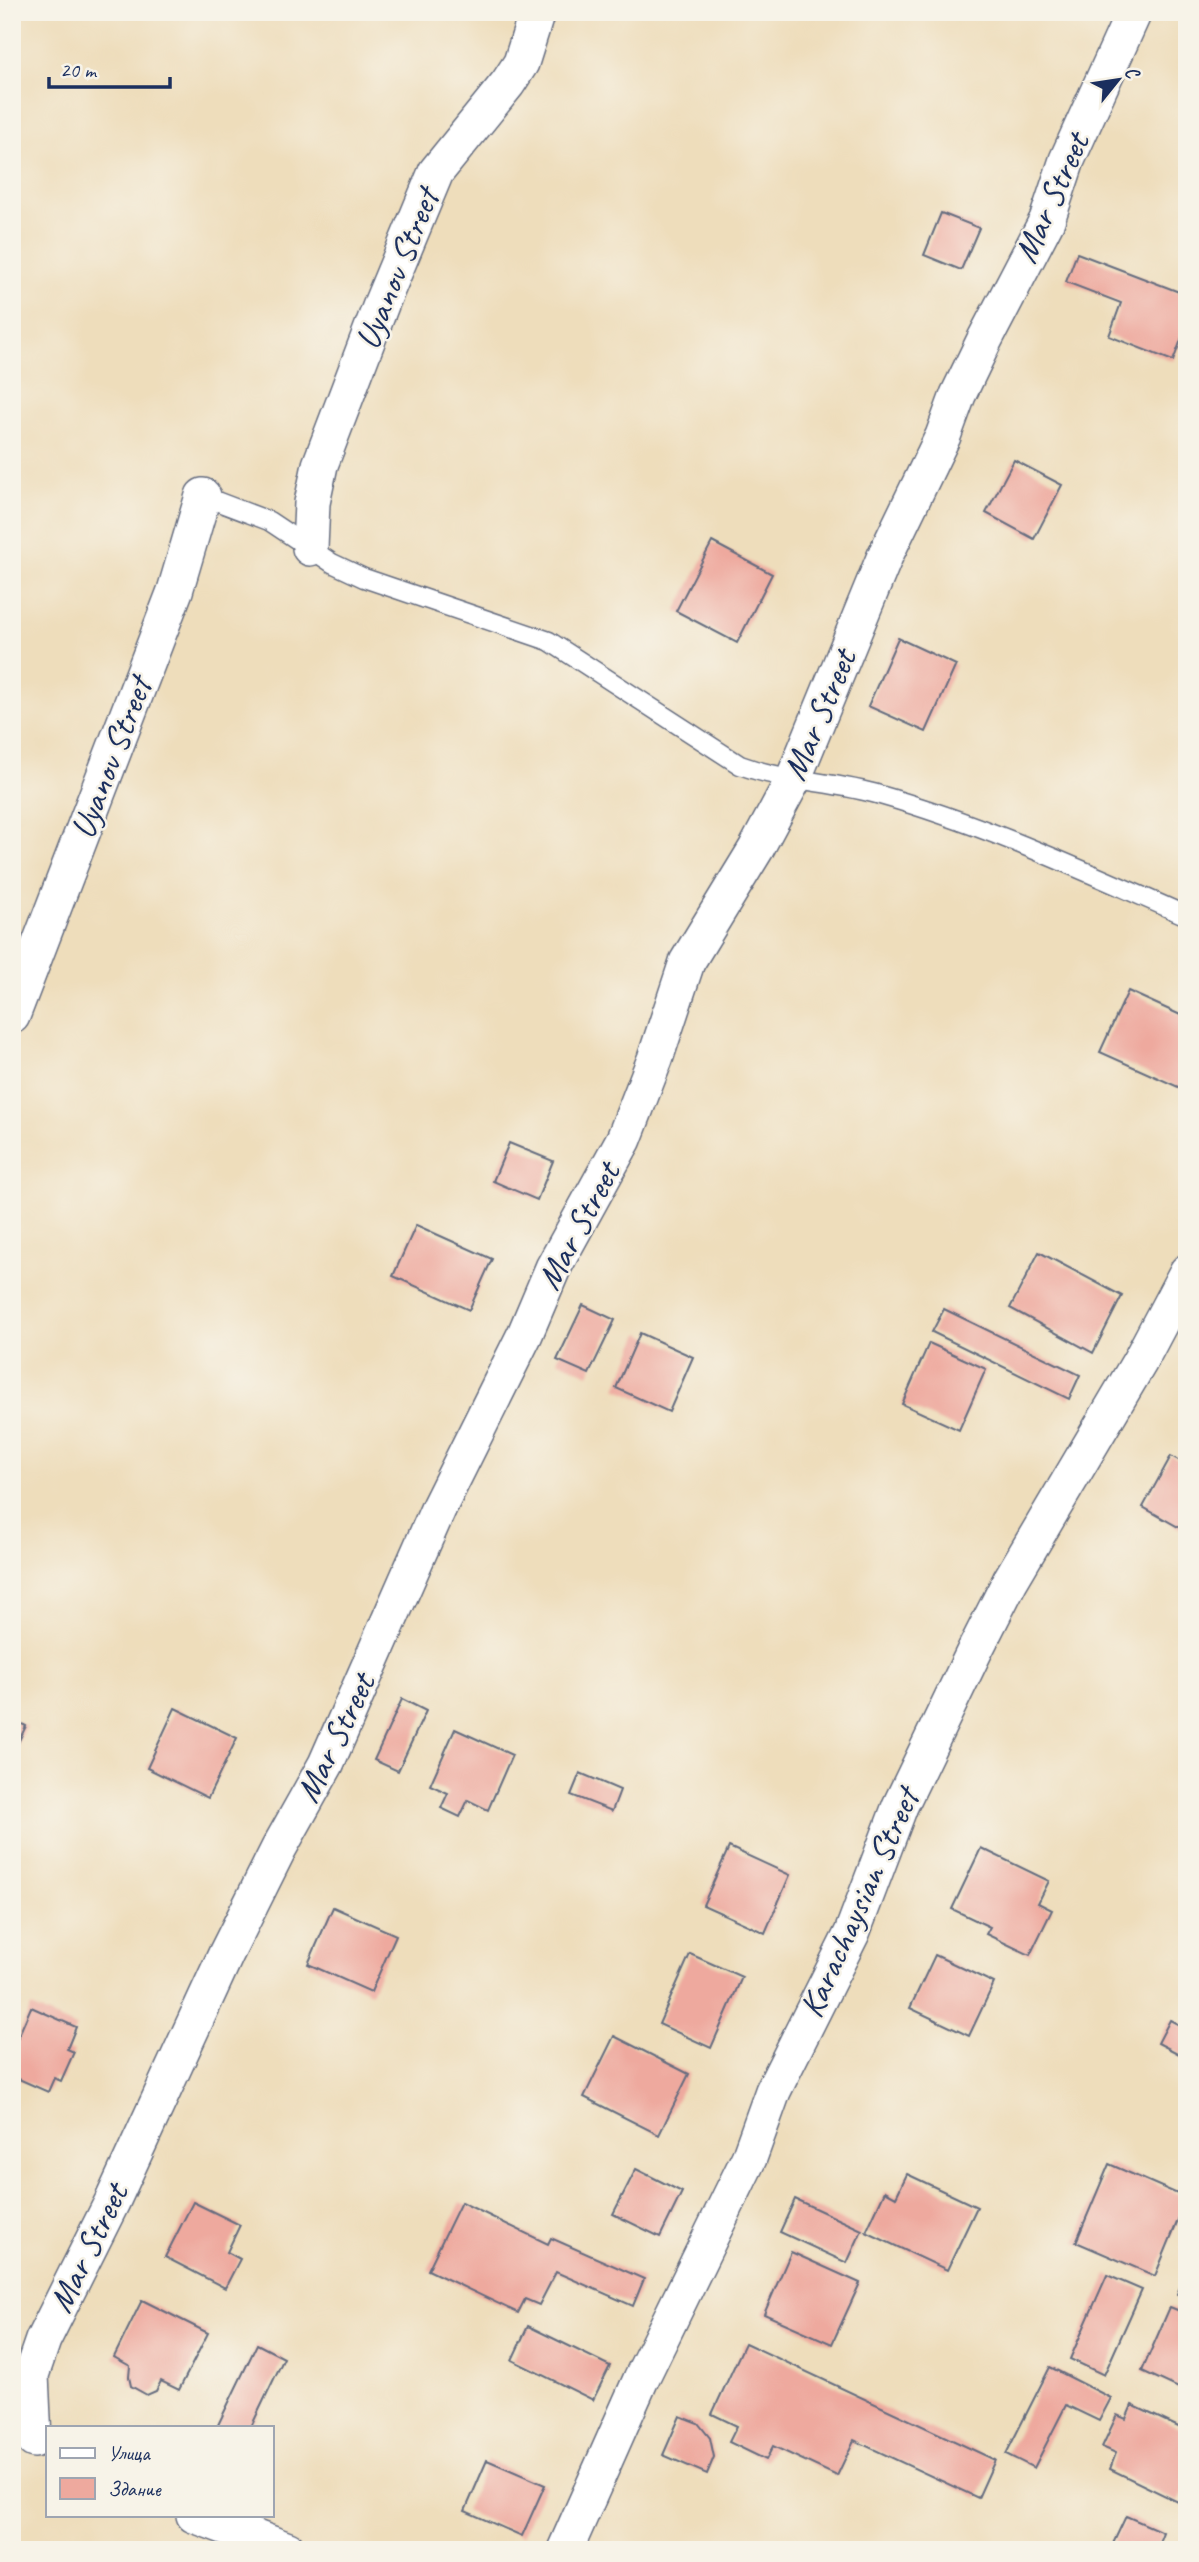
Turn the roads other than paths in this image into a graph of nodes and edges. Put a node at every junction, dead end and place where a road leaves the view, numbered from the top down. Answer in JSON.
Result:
{"nodes":[{"id":1,"x":537,"y":12,"type":"edge"},
{"id":2,"x":1133,"y":12,"type":"edge"},
{"id":3,"x":203,"y":496,"type":"joint"},
{"id":4,"x":310,"y":548,"type":"junction"},
{"id":5,"x":793,"y":780,"type":"junction"},
{"id":6,"x":1187,"y":916,"type":"edge"},
{"id":7,"x":12,"y":1016,"type":"edge"},
{"id":8,"x":1187,"y":1272,"type":"edge"},
{"id":9,"x":31,"y":2438,"type":"edge"},
{"id":10,"x":197,"y":2516,"type":"edge"},
{"id":11,"x":288,"y":2550,"type":"edge"},
{"id":12,"x":565,"y":2550,"type":"edge"}],
"edges":[{"from":1,"to":4,"type":"street","name":"Uyanov Street"},
{"from":2,"to":5,"type":"street","name":"Mar Street"},
{"from":3,"to":4,"type":"lane"},
{"from":3,"to":7,"type":"street","name":"Uyanov Street"},
{"from":4,"to":5,"type":"lane"},
{"from":5,"to":6,"type":"lane"},
{"from":5,"to":9,"type":"street","name":"Mar Street"},
{"from":8,"to":12,"type":"street","name":"Karachaysian Street"},
{"from":10,"to":11,"type":"street"}]}
